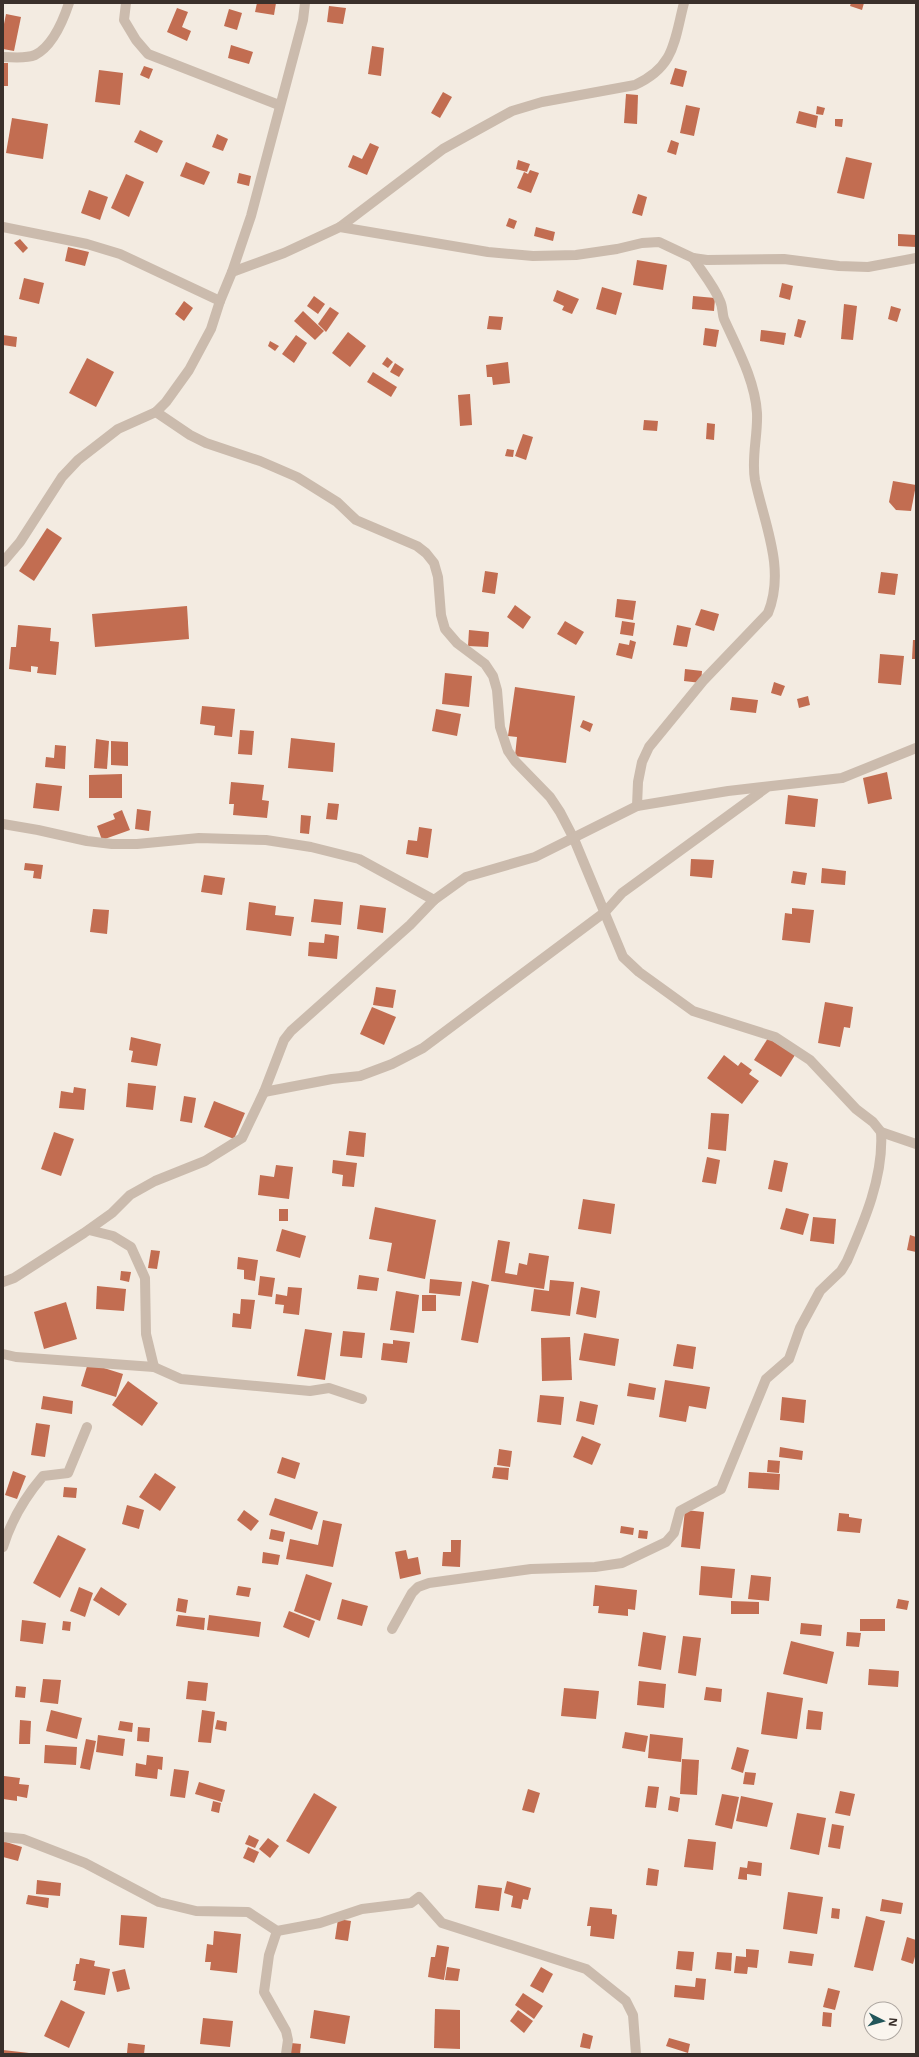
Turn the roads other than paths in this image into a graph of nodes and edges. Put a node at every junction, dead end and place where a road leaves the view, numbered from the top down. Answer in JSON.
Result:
{"nodes":[{"id":1,"x":69,"y":3,"type":"edge"},
{"id":2,"x":126,"y":3,"type":"edge"},
{"id":3,"x":305,"y":3,"type":"edge"},
{"id":4,"x":684,"y":3,"type":"edge"},
{"id":5,"x":3,"y":57,"type":"edge"},
{"id":6,"x":279,"y":105,"type":"junction"},
{"id":7,"x":3,"y":227,"type":"edge"},
{"id":8,"x":340,"y":227,"type":"junction"},
{"id":9,"x":693,"y":258,"type":"junction"},
{"id":10,"x":916,"y":258,"type":"edge"},
{"id":11,"x":232,"y":272,"type":"junction"},
{"id":12,"x":220,"y":301,"type":"junction"},
{"id":13,"x":156,"y":412,"type":"junction"},
{"id":14,"x":3,"y":562,"type":"edge"},
{"id":15,"x":916,"y":748,"type":"edge"},
{"id":16,"x":766,"y":788,"type":"junction"},
{"id":17,"x":637,"y":806,"type":"junction"},
{"id":18,"x":3,"y":824,"type":"edge"},
{"id":19,"x":574,"y":839,"type":"junction"},
{"id":20,"x":434,"y":900,"type":"junction"},
{"id":21,"x":605,"y":912,"type":"junction"},
{"id":22,"x":264,"y":1092,"type":"junction"},
{"id":23,"x":882,"y":1132,"type":"junction"},
{"id":24,"x":916,"y":1144,"type":"edge"},
{"id":25,"x":89,"y":1230,"type":"junction"},
{"id":26,"x":3,"y":1282,"type":"edge"},
{"id":27,"x":3,"y":1354,"type":"edge"},
{"id":28,"x":154,"y":1367,"type":"junction"},
{"id":29,"x":362,"y":1399,"type":"dead end"},
{"id":30,"x":88,"y":1427,"type":"dead end"},
{"id":31,"x":3,"y":1547,"type":"edge"},
{"id":32,"x":392,"y":1629,"type":"dead end"},
{"id":33,"x":3,"y":1836,"type":"edge"},
{"id":34,"x":277,"y":1931,"type":"junction"},
{"id":35,"x":286,"y":2054,"type":"edge"},
{"id":36,"x":636,"y":2054,"type":"edge"}],
"edges":[{"from":1,"to":5,"type":"street"},
{"from":2,"to":6,"type":"street"},
{"from":3,"to":6,"type":"street"},
{"from":4,"to":8,"type":"street"},
{"from":6,"to":11,"type":"street"},
{"from":7,"to":12,"type":"street"},
{"from":8,"to":9,"type":"street"},
{"from":8,"to":11,"type":"street"},
{"from":9,"to":10,"type":"street"},
{"from":9,"to":17,"type":"street"},
{"from":11,"to":12,"type":"street"},
{"from":12,"to":13,"type":"street"},
{"from":13,"to":14,"type":"street"},
{"from":13,"to":19,"type":"street"},
{"from":15,"to":16,"type":"street"},
{"from":16,"to":17,"type":"street"},
{"from":16,"to":21,"type":"street"},
{"from":17,"to":19,"type":"street"},
{"from":18,"to":20,"type":"street"},
{"from":19,"to":20,"type":"street"},
{"from":19,"to":21,"type":"street"},
{"from":20,"to":22,"type":"street"},
{"from":21,"to":22,"type":"street"},
{"from":21,"to":23,"type":"street"},
{"from":22,"to":25,"type":"street"},
{"from":23,"to":24,"type":"street"},
{"from":23,"to":32,"type":"street"},
{"from":25,"to":26,"type":"street"},
{"from":25,"to":28,"type":"street"},
{"from":27,"to":28,"type":"street"},
{"from":28,"to":29,"type":"street"},
{"from":30,"to":31,"type":"street"},
{"from":33,"to":34,"type":"street"},
{"from":34,"to":35,"type":"street"},
{"from":34,"to":36,"type":"street"}]}
